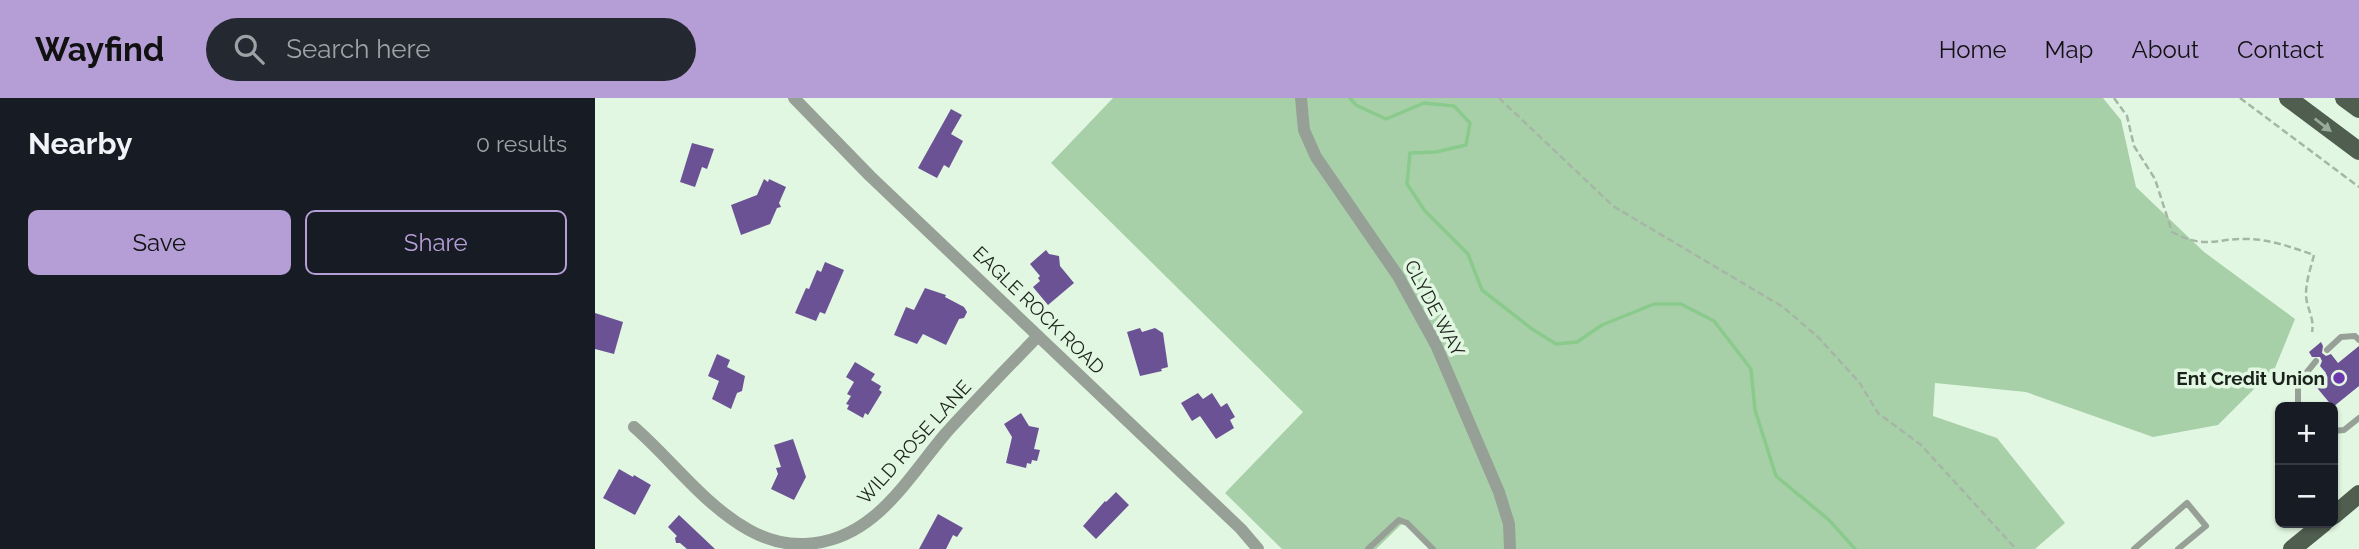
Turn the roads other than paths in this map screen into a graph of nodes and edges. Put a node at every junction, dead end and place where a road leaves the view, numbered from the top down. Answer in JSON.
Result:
{"nodes":[{"id":1,"x":794,"y":98,"type":"edge"},
{"id":2,"x":1301,"y":98,"type":"edge"},
{"id":3,"x":2288,"y":98,"type":"edge"},
{"id":4,"x":2344,"y":98,"type":"edge"},
{"id":5,"x":2359,"y":109,"type":"edge"},
{"id":6,"x":2359,"y":151,"type":"edge"},
{"id":7,"x":1038,"y":336,"type":"junction"},
{"id":8,"x":2359,"y":340,"type":"edge"},
{"id":9,"x":2327,"y":350,"type":"dead end"},
{"id":10,"x":2316,"y":361,"type":"dead end"},
{"id":11,"x":2298,"y":402,"type":"edge"},
{"id":12,"x":2359,"y":418,"type":"edge"},
{"id":13,"x":634,"y":427,"type":"dead end"},
{"id":14,"x":2338,"y":431,"type":"edge"},
{"id":15,"x":2359,"y":494,"type":"edge"},
{"id":16,"x":2338,"y":512,"type":"edge"},
{"id":17,"x":2318,"y":528,"type":"edge"},
{"id":18,"x":2295,"y":548,"type":"edge"},
{"id":19,"x":1258,"y":549,"type":"edge"},
{"id":20,"x":1368,"y":549,"type":"edge"},
{"id":21,"x":1433,"y":549,"type":"edge"},
{"id":22,"x":1510,"y":549,"type":"edge"},
{"id":23,"x":2134,"y":549,"type":"edge"},
{"id":24,"x":2178,"y":549,"type":"edge"}],
"edges":[{"from":1,"to":7,"type":"street","name":"EAGLE ROCK ROAD"},
{"from":2,"to":22,"type":"street","name":"CLYDE WAY"},
{"from":3,"to":6,"type":"main road","one_way":true},
{"from":4,"to":5,"type":"main road"},
{"from":7,"to":13,"type":"street","name":"WILD ROSE LANE"},
{"from":7,"to":19,"type":"street","name":"EAGLE ROCK ROAD"},
{"from":8,"to":9,"type":"lane"},
{"from":10,"to":11,"type":"lane"},
{"from":12,"to":14,"type":"lane"},
{"from":15,"to":16,"type":"main road"},
{"from":17,"to":18,"type":"main road"},
{"from":20,"to":21,"type":"lane"},
{"from":23,"to":24,"type":"lane"}]}
